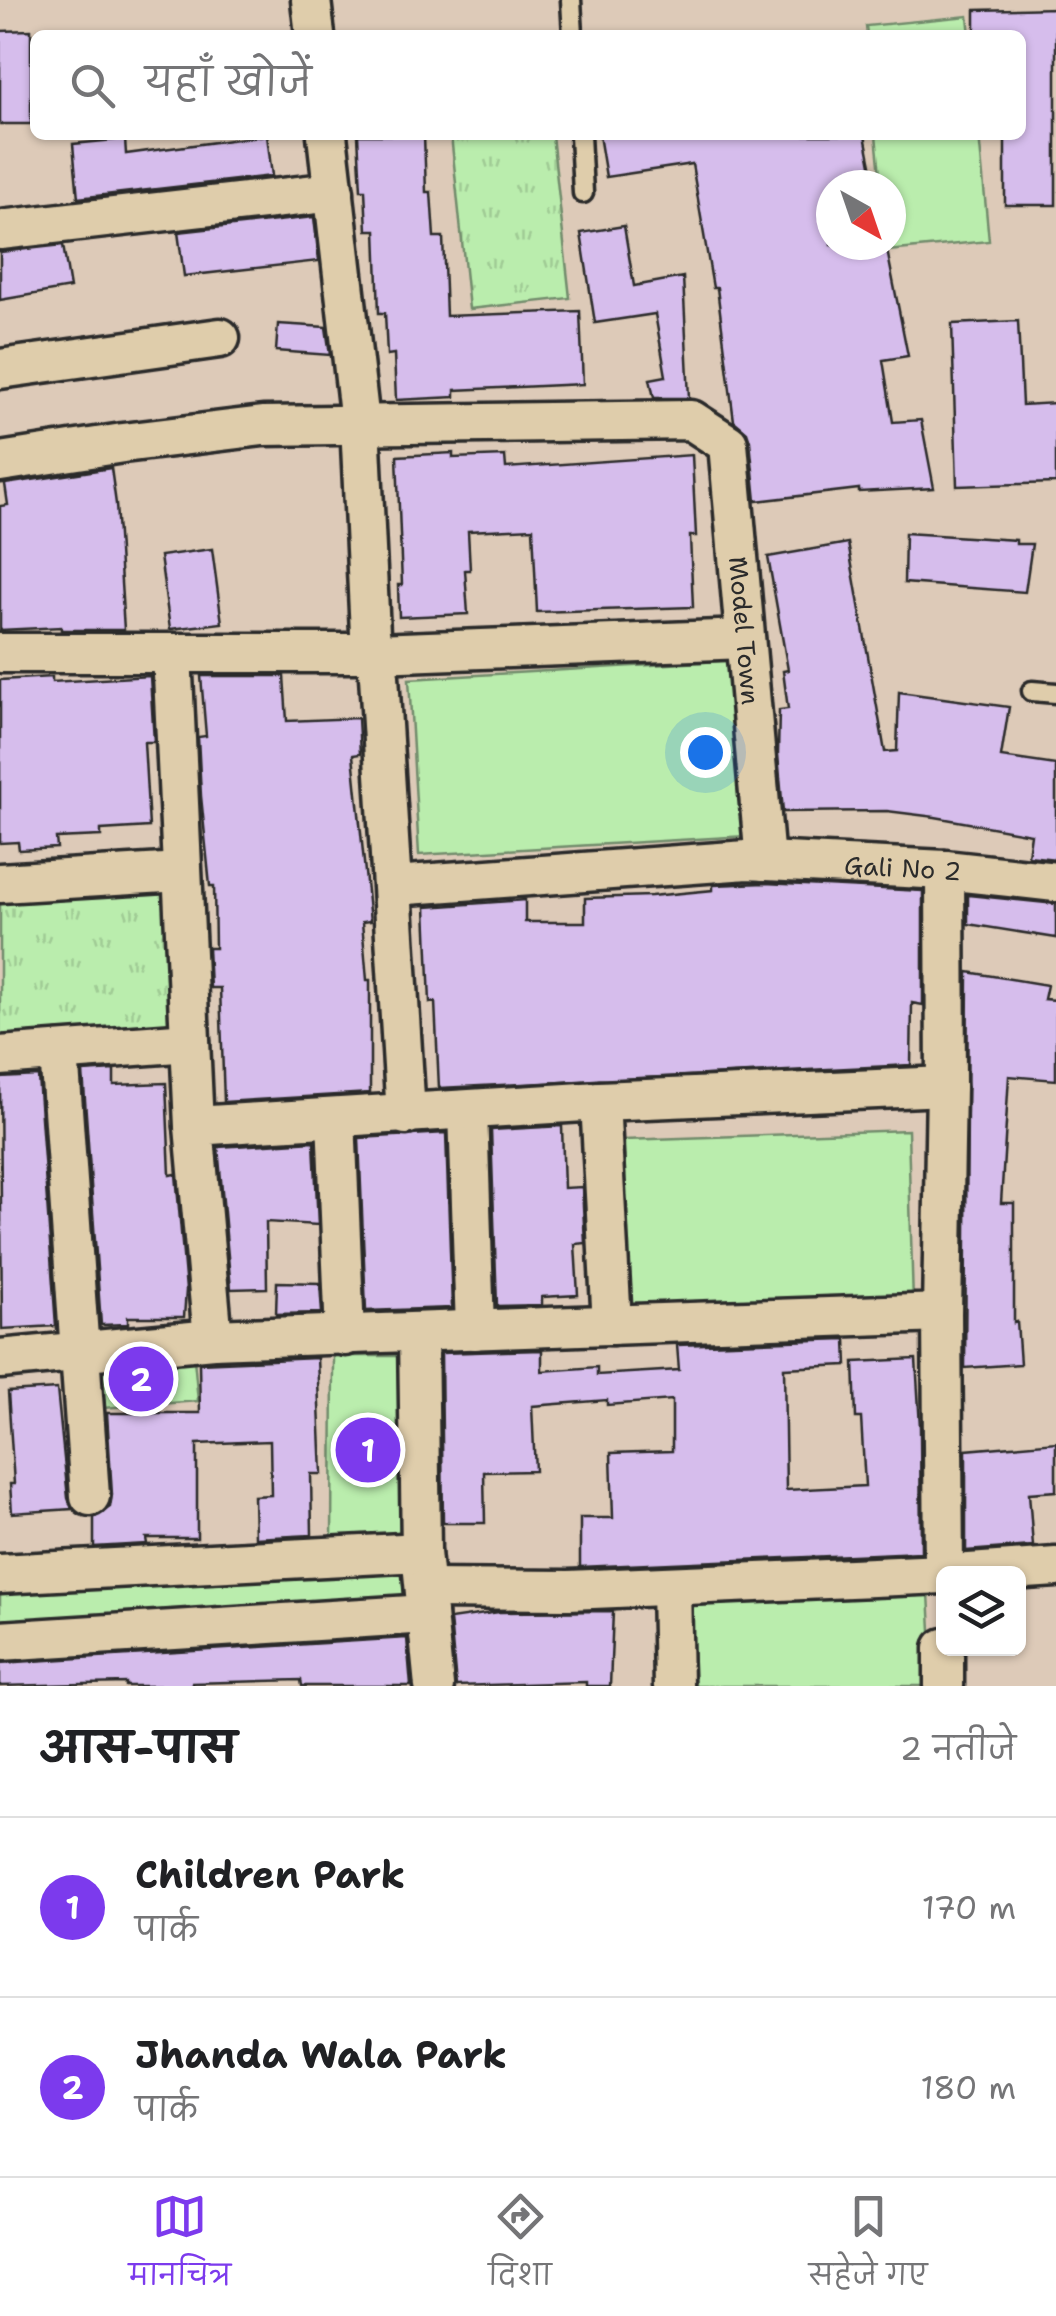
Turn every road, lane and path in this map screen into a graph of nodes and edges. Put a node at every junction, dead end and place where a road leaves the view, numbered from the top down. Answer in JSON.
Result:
{"nodes":[{"id":1,"x":311,"y":0,"type":"edge"},
{"id":2,"x":571,"y":0,"type":"edge"},
{"id":3,"x":314,"y":30,"type":"edge"},
{"id":4,"x":573,"y":30,"type":"edge"},
{"id":5,"x":328,"y":140,"type":"edge"},
{"id":6,"x":580,"y":140,"type":"edge"},
{"id":7,"x":334,"y":192,"type":"junction"},
{"id":8,"x":584,"y":193,"type":"dead end"},
{"id":9,"x":0,"y":230,"type":"edge"},
{"id":10,"x":220,"y":338,"type":"dead end"},
{"id":11,"x":0,"y":369,"type":"edge"},
{"id":12,"x":360,"y":422,"type":"junction"},
{"id":13,"x":0,"y":462,"type":"edge"},
{"id":14,"x":745,"y":639,"type":"junction"},
{"id":15,"x":0,"y":653,"type":"edge"},
{"id":16,"x":172,"y":653,"type":"junction"},
{"id":17,"x":376,"y":653,"type":"junction"},
{"id":18,"x":1032,"y":691,"type":"dead end"},
{"id":19,"x":1056,"y":693,"type":"edge"},
{"id":20,"x":756,"y":860,"type":"junction"},
{"id":21,"x":945,"y":870,"type":"junction"},
{"id":22,"x":181,"y":872,"type":"junction"},
{"id":23,"x":0,"y":882,"type":"edge"},
{"id":24,"x":1056,"y":882,"type":"edge"},
{"id":25,"x":394,"y":886,"type":"junction"},
{"id":26,"x":190,"y":1042,"type":"junction"},
{"id":27,"x":59,"y":1052,"type":"junction"},
{"id":28,"x":0,"y":1056,"type":"edge"},
{"id":29,"x":946,"y":1086,"type":"junction"},
{"id":30,"x":600,"y":1101,"type":"junction"},
{"id":31,"x":468,"y":1110,"type":"junction"},
{"id":32,"x":406,"y":1115,"type":"junction"},
{"id":33,"x":336,"y":1118,"type":"junction"},
{"id":34,"x":194,"y":1126,"type":"junction"},
{"id":35,"x":942,"y":1313,"type":"junction"},
{"id":36,"x":612,"y":1325,"type":"junction"},
{"id":37,"x":476,"y":1330,"type":"junction"},
{"id":38,"x":418,"y":1333,"type":"junction"},
{"id":39,"x":345,"y":1336,"type":"junction"},
{"id":40,"x":213,"y":1339,"type":"junction"},
{"id":41,"x":80,"y":1352,"type":"junction"},
{"id":42,"x":0,"y":1359,"type":"edge"},
{"id":43,"x":90,"y":1496,"type":"dead end"},
{"id":44,"x":944,"y":1566,"type":"edge"},
{"id":45,"x":1056,"y":1567,"type":"edge"},
{"id":46,"x":1026,"y":1569,"type":"edge"},
{"id":47,"x":0,"y":1574,"type":"edge"},
{"id":48,"x":936,"y":1574,"type":"edge"},
{"id":49,"x":424,"y":1585,"type":"junction"},
{"id":50,"x":671,"y":1586,"type":"junction"},
{"id":51,"x":0,"y":1641,"type":"edge"},
{"id":52,"x":944,"y":1656,"type":"edge"},
{"id":53,"x":434,"y":1686,"type":"edge"},
{"id":54,"x":673,"y":1686,"type":"edge"},
{"id":55,"x":944,"y":1686,"type":"edge"}],
"edges":[{"from":1,"to":3,"type":"street"},
{"from":2,"to":4,"type":"lane"},
{"from":5,"to":7,"type":"street"},
{"from":6,"to":8,"type":"lane"},
{"from":7,"to":9,"type":"street"},
{"from":7,"to":12,"type":"street"},
{"from":10,"to":11,"type":"street"},
{"from":12,"to":13,"type":"street"},
{"from":12,"to":14,"type":"street","name":"Model Town"},
{"from":12,"to":17,"type":"street"},
{"from":14,"to":17,"type":"street"},
{"from":14,"to":20,"type":"street","name":"Model Town"},
{"from":15,"to":16,"type":"street"},
{"from":16,"to":17,"type":"street"},
{"from":16,"to":22,"type":"street"},
{"from":17,"to":25,"type":"street"},
{"from":18,"to":19,"type":"lane"},
{"from":20,"to":21,"type":"street","name":"Gali No 2"},
{"from":20,"to":25,"type":"street","name":"Gali No 2"},
{"from":21,"to":24,"type":"street","name":"Gali No 2"},
{"from":21,"to":29,"type":"street"},
{"from":22,"to":23,"type":"street"},
{"from":22,"to":26,"type":"street"},
{"from":25,"to":32,"type":"street"},
{"from":26,"to":27,"type":"street"},
{"from":26,"to":34,"type":"street"},
{"from":27,"to":28,"type":"street"},
{"from":27,"to":41,"type":"street"},
{"from":29,"to":30,"type":"street"},
{"from":29,"to":35,"type":"street"},
{"from":30,"to":31,"type":"street"},
{"from":30,"to":36,"type":"street"},
{"from":31,"to":32,"type":"street"},
{"from":31,"to":37,"type":"street"},
{"from":32,"to":33,"type":"street"},
{"from":33,"to":34,"type":"street"},
{"from":33,"to":39,"type":"street"},
{"from":34,"to":40,"type":"street"},
{"from":35,"to":36,"type":"street"},
{"from":35,"to":44,"type":"street"},
{"from":36,"to":37,"type":"street"},
{"from":37,"to":38,"type":"street"},
{"from":38,"to":39,"type":"street"},
{"from":38,"to":49,"type":"street"},
{"from":39,"to":40,"type":"street"},
{"from":40,"to":41,"type":"street"},
{"from":41,"to":42,"type":"street"},
{"from":41,"to":43,"type":"street"},
{"from":45,"to":46,"type":"street"},
{"from":47,"to":49,"type":"street"},
{"from":48,"to":50,"type":"street"},
{"from":49,"to":50,"type":"street"},
{"from":49,"to":51,"type":"street"},
{"from":49,"to":53,"type":"street"},
{"from":50,"to":54,"type":"street"},
{"from":52,"to":55,"type":"street"}]}
